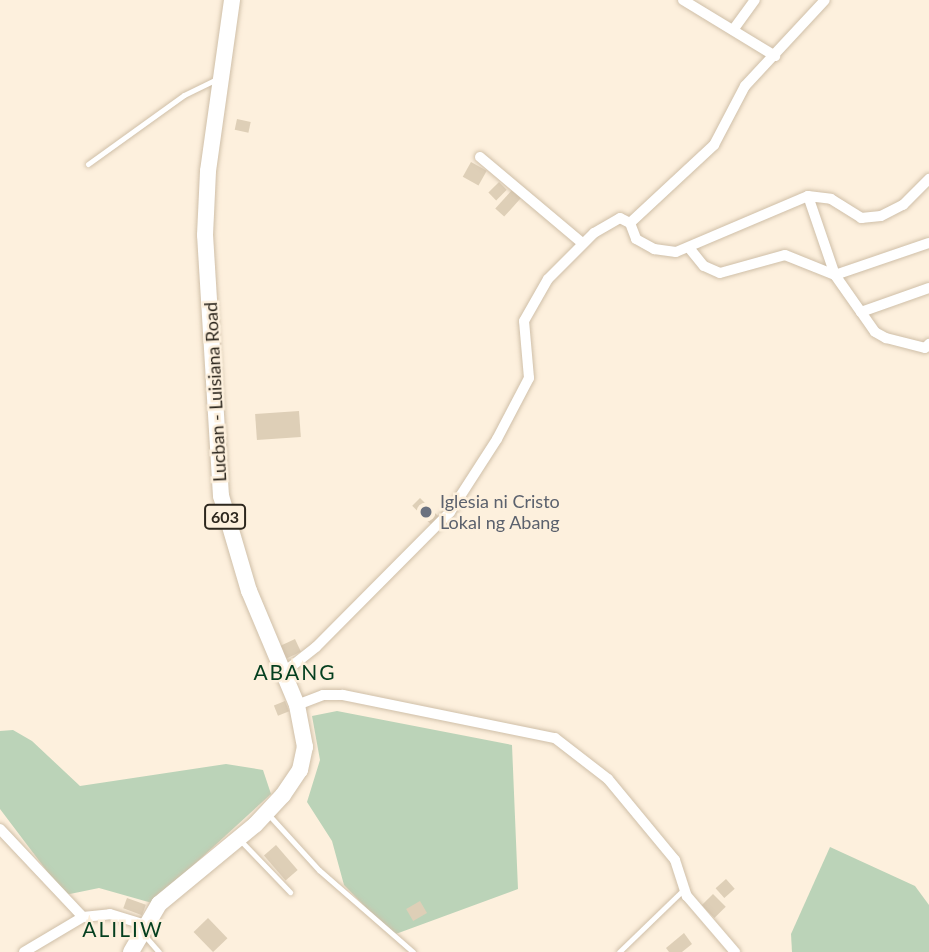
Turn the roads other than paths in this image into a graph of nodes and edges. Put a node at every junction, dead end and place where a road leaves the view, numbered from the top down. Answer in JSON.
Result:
{"nodes":[{"id":1,"x":232,"y":0,"type":"edge"},
{"id":2,"x":683,"y":0,"type":"edge"},
{"id":3,"x":755,"y":0,"type":"edge"},
{"id":4,"x":825,"y":0,"type":"edge"},
{"id":5,"x":733,"y":30,"type":"junction"},
{"id":6,"x":775,"y":56,"type":"junction"},
{"id":7,"x":222,"y":77,"type":"junction"},
{"id":8,"x":480,"y":157,"type":"dead end"},
{"id":9,"x":88,"y":164,"type":"dead end"},
{"id":10,"x":929,"y":179,"type":"edge"},
{"id":11,"x":808,"y":196,"type":"junction"},
{"id":12,"x":630,"y":223,"type":"junction"},
{"id":13,"x":582,"y":243,"type":"junction"},
{"id":14,"x":929,"y":243,"type":"edge"},
{"id":15,"x":690,"y":249,"type":"junction"},
{"id":16,"x":835,"y":275,"type":"junction"},
{"id":17,"x":929,"y":288,"type":"edge"},
{"id":18,"x":861,"y":312,"type":"junction"},
{"id":19,"x":929,"y":344,"type":"edge"},
{"id":20,"x":283,"y":673,"type":"junction"},
{"id":21,"x":297,"y":705,"type":"junction"},
{"id":22,"x":267,"y":812,"type":"junction"},
{"id":23,"x":0,"y":829,"type":"edge"},
{"id":24,"x":239,"y":838,"type":"junction"},
{"id":25,"x":684,"y":889,"type":"junction"},
{"id":26,"x":290,"y":892,"type":"dead end"},
{"id":27,"x":83,"y":917,"type":"junction"},
{"id":28,"x":142,"y":927,"type":"junction"},
{"id":29,"x":24,"y":952,"type":"edge"},
{"id":30,"x":131,"y":952,"type":"edge"},
{"id":31,"x":159,"y":952,"type":"edge"},
{"id":32,"x":413,"y":952,"type":"edge"},
{"id":33,"x":619,"y":952,"type":"edge"},
{"id":34,"x":735,"y":952,"type":"edge"}],
"edges":[{"from":1,"to":7,"type":"main road","name":"Lucban - Luisiana Road","number":"603"},
{"from":2,"to":5,"type":"street"},
{"from":3,"to":5,"type":"street"},
{"from":4,"to":6,"type":"street"},
{"from":5,"to":6,"type":"street"},
{"from":6,"to":12,"type":"street"},
{"from":7,"to":9,"type":"lane"},
{"from":7,"to":20,"type":"main road","name":"Lucban - Luisiana Road","number":"603"},
{"from":8,"to":13,"type":"street"},
{"from":10,"to":11,"type":"street"},
{"from":11,"to":15,"type":"street"},
{"from":11,"to":16,"type":"street"},
{"from":12,"to":13,"type":"street"},
{"from":12,"to":15,"type":"street"},
{"from":13,"to":20,"type":"street"},
{"from":14,"to":16,"type":"street"},
{"from":15,"to":16,"type":"street"},
{"from":16,"to":18,"type":"street"},
{"from":17,"to":18,"type":"street"},
{"from":18,"to":19,"type":"street"},
{"from":20,"to":21,"type":"main road","name":"Lucban - Luisiana Road","number":"603"},
{"from":21,"to":22,"type":"main road","name":"Lucban - Luisiana Road","number":"603"},
{"from":21,"to":25,"type":"street"},
{"from":22,"to":24,"type":"main road","name":"Lucban - Luisiana Road","number":"603"},
{"from":22,"to":32,"type":"lane"},
{"from":23,"to":27,"type":"street"},
{"from":24,"to":26,"type":"lane"},
{"from":24,"to":28,"type":"main road","name":"Lucban - Luisiana Road","number":"603"},
{"from":25,"to":33,"type":"lane"},
{"from":25,"to":34,"type":"street"},
{"from":27,"to":28,"type":"street"},
{"from":27,"to":29,"type":"street"},
{"from":28,"to":30,"type":"main road","name":"Lucban - Luisiana Road","number":"603"},
{"from":28,"to":31,"type":"lane"}]}
